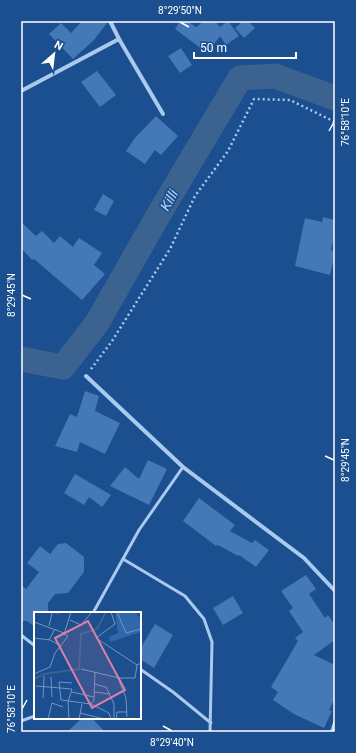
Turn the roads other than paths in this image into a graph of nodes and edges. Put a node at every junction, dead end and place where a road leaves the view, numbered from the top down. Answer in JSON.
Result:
{"nodes":[{"id":1,"x":110,"y":21,"type":"edge"},
{"id":2,"x":119,"y":39,"type":"junction"},
{"id":3,"x":21,"y":91,"type":"edge"},
{"id":4,"x":163,"y":114,"type":"dead end"},
{"id":5,"x":86,"y":376,"type":"road end"},
{"id":6,"x":184,"y":467,"type":"junction"},
{"id":7,"x":123,"y":559,"type":"junction"},
{"id":8,"x":335,"y":591,"type":"edge"},
{"id":9,"x":94,"y":612,"type":"edge"},
{"id":10,"x":21,"y":635,"type":"edge"},
{"id":11,"x":34,"y":645,"type":"edge"},
{"id":12,"x":141,"y":670,"type":"edge"},
{"id":13,"x":34,"y":716,"type":"edge"},
{"id":14,"x":21,"y":721,"type":"edge"},
{"id":15,"x":335,"y":723,"type":"edge"},
{"id":16,"x":210,"y":724,"type":"junction"},
{"id":17,"x":210,"y":732,"type":"edge"},
{"id":18,"x":332,"y":732,"type":"edge"}],
"edges":[{"from":1,"to":2,"type":"street"},
{"from":2,"to":3,"type":"street"},
{"from":2,"to":4,"type":"street"},
{"from":5,"to":6,"type":"street"},
{"from":6,"to":7,"type":"lane"},
{"from":6,"to":8,"type":"street"},
{"from":7,"to":9,"type":"lane"},
{"from":7,"to":16,"type":"lane"},
{"from":10,"to":11,"type":"lane"},
{"from":12,"to":16,"type":"lane"},
{"from":13,"to":14,"type":"lane"},
{"from":15,"to":18,"type":"street"},
{"from":16,"to":17,"type":"lane"}]}
